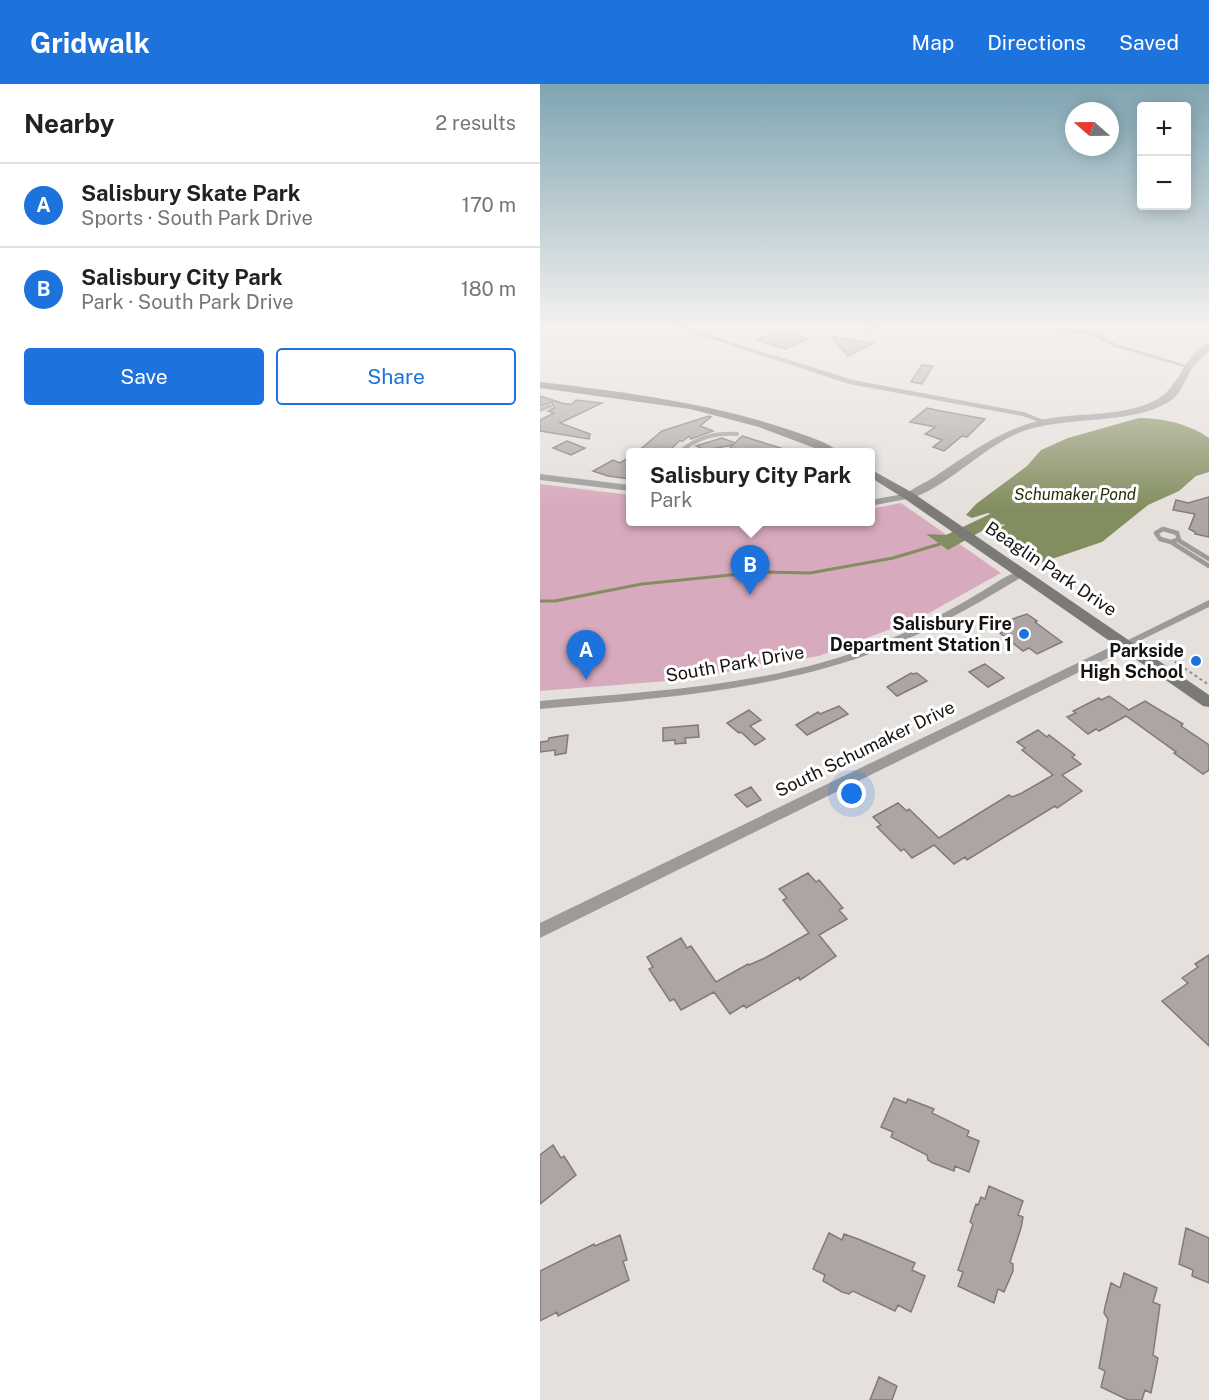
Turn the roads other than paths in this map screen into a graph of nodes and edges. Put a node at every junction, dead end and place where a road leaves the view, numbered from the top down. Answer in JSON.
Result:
{"nodes":[{"id":1,"x":544,"y":385,"type":"edge"},
{"id":2,"x":871,"y":385,"type":"edge"},
{"id":3,"x":1179,"y":385,"type":"edge"},
{"id":4,"x":550,"y":406,"type":"dead end"},
{"id":5,"x":540,"y":410,"type":"edge"},
{"id":6,"x":1042,"y":421,"type":"junction"},
{"id":7,"x":737,"y":434,"type":"dead end"},
{"id":8,"x":684,"y":448,"type":"edge"},
{"id":9,"x":820,"y":448,"type":"edge"},
{"id":10,"x":875,"y":475,"type":"edge"},
{"id":11,"x":540,"y":477,"type":"edge"},
{"id":12,"x":626,"y":488,"type":"edge"},
{"id":13,"x":909,"y":496,"type":"junction"},
{"id":14,"x":875,"y":502,"type":"edge"},
{"id":15,"x":1178,"y":540,"type":"junction"},
{"id":16,"x":1171,"y":542,"type":"junction"},
{"id":17,"x":1209,"y":559,"type":"edge"},
{"id":18,"x":1209,"y":566,"type":"edge"},
{"id":19,"x":1022,"y":573,"type":"junction"},
{"id":20,"x":1209,"y":603,"type":"edge"},
{"id":21,"x":1125,"y":644,"type":"junction"},
{"id":22,"x":1209,"y":702,"type":"edge"},
{"id":23,"x":540,"y":705,"type":"edge"},
{"id":24,"x":540,"y":931,"type":"edge"}],
"edges":[{"from":1,"to":9,"type":"main road"},
{"from":2,"to":6,"type":"street"},
{"from":3,"to":6,"type":"street"},
{"from":4,"to":5,"type":"lane"},
{"from":6,"to":13,"type":"street"},
{"from":7,"to":8,"type":"lane"},
{"from":10,"to":13,"type":"main road","name":"Beaglin Park Drive"},
{"from":11,"to":12,"type":"street"},
{"from":13,"to":14,"type":"street"},
{"from":13,"to":19,"type":"main road","name":"Beaglin Park Drive"},
{"from":15,"to":16,"type":"lane"},
{"from":15,"to":16,"type":"lane"},
{"from":15,"to":17,"type":"lane"},
{"from":16,"to":18,"type":"lane"},
{"from":19,"to":21,"type":"main road","name":"Beaglin Park Drive"},
{"from":19,"to":23,"type":"street","name":"South Park Drive"},
{"from":20,"to":21,"type":"street","name":"South Schumaker Drive"},
{"from":21,"to":22,"type":"main road","name":"Beaglin Park Drive"},
{"from":21,"to":24,"type":"street","name":"South Schumaker Drive"}]}
